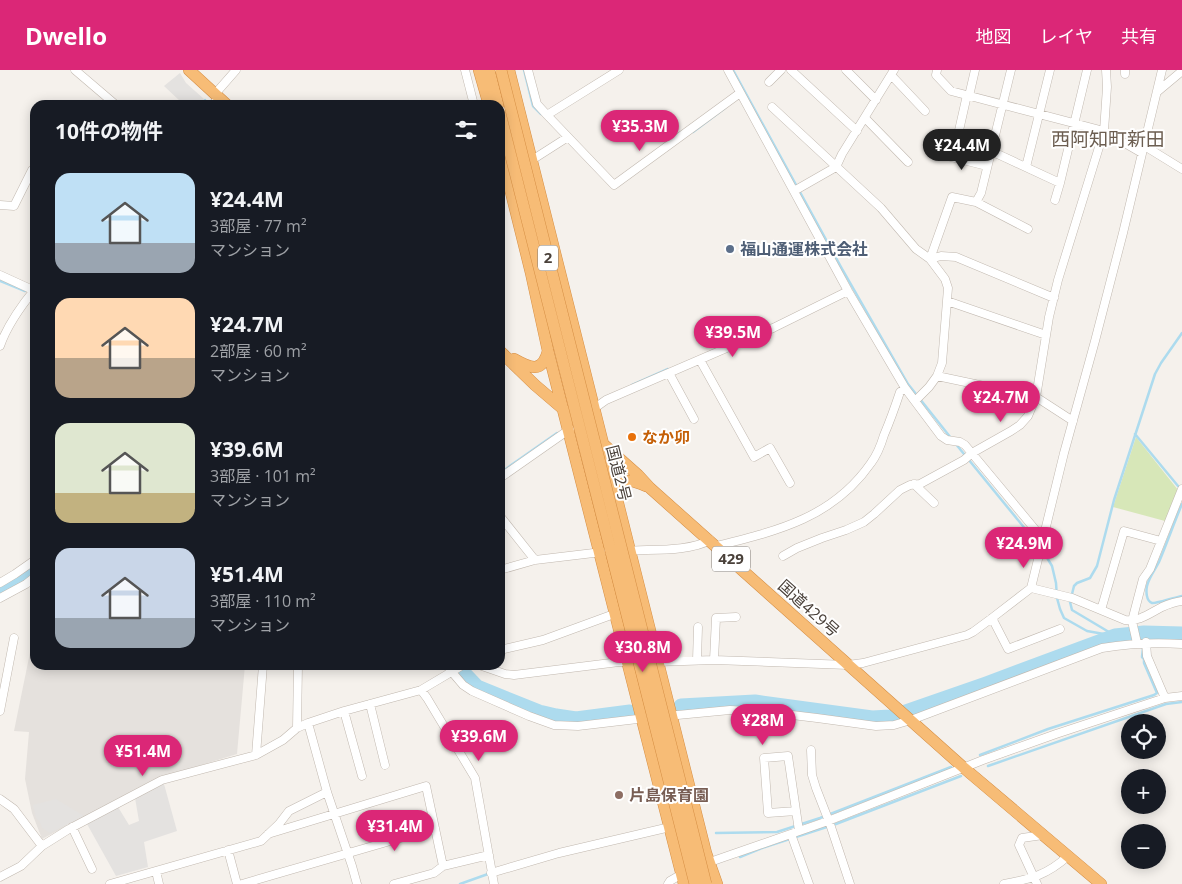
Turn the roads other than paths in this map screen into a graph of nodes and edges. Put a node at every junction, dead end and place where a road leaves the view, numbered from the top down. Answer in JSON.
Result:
{"nodes":[{"id":1,"x":189,"y":70,"type":"edge"},
{"id":2,"x":236,"y":70,"type":"edge"},
{"id":3,"x":465,"y":70,"type":"edge"},
{"id":4,"x":480,"y":70,"type":"edge"},
{"id":5,"x":489,"y":70,"type":"edge"},
{"id":6,"x":501,"y":70,"type":"edge"},
{"id":7,"x":509,"y":70,"type":"edge"},
{"id":8,"x":528,"y":70,"type":"edge"},
{"id":9,"x":619,"y":70,"type":"edge"},
{"id":10,"x":728,"y":70,"type":"edge"},
{"id":11,"x":781,"y":70,"type":"edge"},
{"id":12,"x":791,"y":70,"type":"edge"},
{"id":13,"x":846,"y":70,"type":"edge"},
{"id":14,"x":937,"y":70,"type":"edge"},
{"id":15,"x":975,"y":70,"type":"edge"},
{"id":16,"x":1011,"y":70,"type":"edge"},
{"id":17,"x":1050,"y":70,"type":"edge"},
{"id":18,"x":1087,"y":70,"type":"edge"},
{"id":19,"x":1106,"y":70,"type":"edge"},
{"id":20,"x":1162,"y":70,"type":"edge"},
{"id":21,"x":80,"y":71,"type":"edge"},
{"id":22,"x":1182,"y":71,"type":"edge"},
{"id":23,"x":893,"y":73,"type":"edge"},
{"id":24,"x":769,"y":82,"type":"dead end"},
{"id":25,"x":1157,"y":92,"type":"junction"},
{"id":26,"x":740,"y":93,"type":"junction"},
{"id":27,"x":968,"y":96,"type":"junction"},
{"id":28,"x":108,"y":100,"type":"edge"},
{"id":29,"x":218,"y":100,"type":"edge"},
{"id":30,"x":473,"y":100,"type":"edge"},
{"id":31,"x":488,"y":100,"type":"edge"},
{"id":32,"x":497,"y":100,"type":"edge"},
{"id":33,"x":876,"y":100,"type":"junction"},
{"id":34,"x":1002,"y":104,"type":"junction"},
{"id":35,"x":772,"y":107,"type":"dead end"},
{"id":36,"x":925,"y":112,"type":"dead end"},
{"id":37,"x":1039,"y":114,"type":"junction"},
{"id":38,"x":547,"y":115,"type":"junction"},
{"id":39,"x":865,"y":118,"type":"junction"},
{"id":40,"x":1074,"y":123,"type":"junction"},
{"id":41,"x":857,"y":131,"type":"junction"},
{"id":42,"x":1104,"y":131,"type":"junction"},
{"id":43,"x":505,"y":133,"type":"edge"},
{"id":44,"x":567,"y":138,"type":"junction"},
{"id":45,"x":1143,"y":149,"type":"junction"},
{"id":46,"x":991,"y":151,"type":"junction"},
{"id":47,"x":943,"y":155,"type":"dead end"},
{"id":48,"x":953,"y":157,"type":"junction"},
{"id":49,"x":532,"y":160,"type":"junction"},
{"id":50,"x":908,"y":162,"type":"dead end"},
{"id":51,"x":988,"y":166,"type":"junction"},
{"id":52,"x":836,"y":167,"type":"junction"},
{"id":53,"x":1026,"y":167,"type":"junction"},
{"id":54,"x":1182,"y":169,"type":"edge"},
{"id":55,"x":30,"y":174,"type":"edge"},
{"id":56,"x":1060,"y":184,"type":"junction"},
{"id":57,"x":505,"y":188,"type":"edge"},
{"id":58,"x":797,"y":189,"type":"junction"},
{"id":59,"x":1054,"y":200,"type":"dead end"},
{"id":60,"x":976,"y":202,"type":"junction"},
{"id":61,"x":0,"y":204,"type":"edge"},
{"id":62,"x":1028,"y":229,"type":"dead end"},
{"id":63,"x":930,"y":259,"type":"junction"},
{"id":64,"x":0,"y":275,"type":"edge"},
{"id":65,"x":30,"y":288,"type":"edge"},
{"id":66,"x":848,"y":291,"type":"junction"},
{"id":67,"x":30,"y":296,"type":"edge"},
{"id":68,"x":566,"y":298,"type":"junction"},
{"id":69,"x":1054,"y":298,"type":"junction"},
{"id":70,"x":947,"y":301,"type":"junction"},
{"id":71,"x":538,"y":306,"type":"junction"},
{"id":72,"x":1046,"y":335,"type":"junction"},
{"id":73,"x":0,"y":346,"type":"edge"},
{"id":74,"x":548,"y":351,"type":"junction"},
{"id":75,"x":505,"y":354,"type":"edge"},
{"id":76,"x":505,"y":356,"type":"edge"},
{"id":77,"x":700,"y":360,"type":"junction"},
{"id":78,"x":669,"y":373,"type":"junction"},
{"id":79,"x":937,"y":376,"type":"junction"},
{"id":80,"x":905,"y":388,"type":"junction"},
{"id":81,"x":589,"y":389,"type":"junction"},
{"id":82,"x":1036,"y":397,"type":"junction"},
{"id":83,"x":917,"y":398,"type":"junction"},
{"id":84,"x":594,"y":409,"type":"junction"},
{"id":85,"x":694,"y":419,"type":"dead end"},
{"id":86,"x":573,"y":421,"type":"junction"},
{"id":87,"x":1073,"y":421,"type":"junction"},
{"id":88,"x":572,"y":443,"type":"junction"},
{"id":89,"x":603,"y":444,"type":"junction"},
{"id":90,"x":969,"y":456,"type":"junction"},
{"id":91,"x":505,"y":474,"type":"edge"},
{"id":92,"x":790,"y":483,"type":"dead end"},
{"id":93,"x":914,"y":484,"type":"junction"},
{"id":94,"x":650,"y":488,"type":"junction"},
{"id":95,"x":1182,"y":489,"type":"edge"},
{"id":96,"x":615,"y":491,"type":"junction"},
{"id":97,"x":934,"y":503,"type":"dead end"},
{"id":98,"x":505,"y":522,"type":"edge"},
{"id":99,"x":1161,"y":541,"type":"junction"},
{"id":100,"x":1042,"y":542,"type":"junction"},
{"id":101,"x":713,"y":543,"type":"junction"},
{"id":102,"x":630,"y":550,"type":"junction"},
{"id":103,"x":598,"y":552,"type":"junction"},
{"id":104,"x":783,"y":556,"type":"dead end"},
{"id":105,"x":536,"y":560,"type":"junction"},
{"id":106,"x":30,"y":564,"type":"edge"},
{"id":107,"x":505,"y":569,"type":"edge"},
{"id":108,"x":30,"y":581,"type":"edge"},
{"id":109,"x":0,"y":583,"type":"edge"},
{"id":110,"x":1030,"y":588,"type":"junction"},
{"id":111,"x":0,"y":598,"type":"edge"},
{"id":112,"x":1182,"y":601,"type":"edge"},
{"id":113,"x":1101,"y":610,"type":"junction"},
{"id":114,"x":614,"y":614,"type":"junction"},
{"id":115,"x":736,"y":617,"type":"dead end"},
{"id":116,"x":992,"y":618,"type":"junction"},
{"id":117,"x":1132,"y":624,"type":"junction"},
{"id":118,"x":698,"y":627,"type":"dead end"},
{"id":119,"x":1060,"y":629,"type":"dead end"},
{"id":120,"x":14,"y":638,"type":"dead end"},
{"id":121,"x":1141,"y":642,"type":"junction"},
{"id":122,"x":1182,"y":644,"type":"edge"},
{"id":123,"x":505,"y":649,"type":"edge"},
{"id":124,"x":697,"y":660,"type":"junction"},
{"id":125,"x":714,"y":660,"type":"junction"},
{"id":126,"x":627,"y":662,"type":"junction"},
{"id":127,"x":658,"y":662,"type":"junction"},
{"id":128,"x":848,"y":665,"type":"junction"},
{"id":129,"x":263,"y":670,"type":"edge"},
{"id":130,"x":298,"y":670,"type":"edge"},
{"id":131,"x":451,"y":670,"type":"edge"},
{"id":132,"x":456,"y":670,"type":"edge"},
{"id":133,"x":493,"y":670,"type":"edge"},
{"id":134,"x":421,"y":690,"type":"junction"},
{"id":135,"x":1182,"y":696,"type":"edge"},
{"id":136,"x":1165,"y":698,"type":"junction"},
{"id":137,"x":370,"y":704,"type":"junction"},
{"id":138,"x":0,"y":711,"type":"edge"},
{"id":139,"x":344,"y":711,"type":"junction"},
{"id":140,"x":672,"y":715,"type":"junction"},
{"id":141,"x":642,"y":718,"type":"junction"},
{"id":142,"x":909,"y":719,"type":"junction"},
{"id":143,"x":308,"y":723,"type":"junction"},
{"id":144,"x":297,"y":728,"type":"junction"},
{"id":145,"x":811,"y":750,"type":"dead end"},
{"id":146,"x":256,"y":755,"type":"junction"},
{"id":147,"x":385,"y":765,"type":"dead end"},
{"id":148,"x":964,"y":768,"type":"junction"},
{"id":149,"x":362,"y":776,"type":"dead end"},
{"id":150,"x":327,"y":792,"type":"junction"},
{"id":151,"x":0,"y":799,"type":"edge"},
{"id":152,"x":796,"y":811,"type":"junction"},
{"id":153,"x":335,"y":814,"type":"junction"},
{"id":154,"x":828,"y":821,"type":"junction"},
{"id":155,"x":72,"y":827,"type":"junction"},
{"id":156,"x":670,"y":827,"type":"junction"},
{"id":157,"x":435,"y":828,"type":"junction"},
{"id":158,"x":798,"y":828,"type":"junction"},
{"id":159,"x":268,"y":834,"type":"junction"},
{"id":160,"x":1043,"y":835,"type":"junction"},
{"id":161,"x":792,"y":837,"type":"junction"},
{"id":162,"x":42,"y":846,"type":"junction"},
{"id":163,"x":228,"y":850,"type":"junction"},
{"id":164,"x":348,"y":854,"type":"junction"},
{"id":165,"x":489,"y":855,"type":"junction"},
{"id":166,"x":1068,"y":856,"type":"junction"},
{"id":167,"x":710,"y":862,"type":"junction"},
{"id":168,"x":443,"y":866,"type":"junction"},
{"id":169,"x":92,"y":869,"type":"dead end"},
{"id":170,"x":156,"y":871,"type":"junction"},
{"id":171,"x":491,"y":872,"type":"junction"},
{"id":172,"x":0,"y":877,"type":"edge"},
{"id":173,"x":683,"y":879,"type":"edge"},
{"id":174,"x":136,"y":880,"type":"edge"},
{"id":175,"x":1036,"y":881,"type":"edge"},
{"id":176,"x":110,"y":884,"type":"edge"},
{"id":177,"x":159,"y":884,"type":"edge"},
{"id":178,"x":237,"y":884,"type":"edge"},
{"id":179,"x":242,"y":884,"type":"edge"},
{"id":180,"x":357,"y":884,"type":"edge"},
{"id":181,"x":394,"y":884,"type":"edge"},
{"id":182,"x":494,"y":884,"type":"edge"},
{"id":183,"x":668,"y":884,"type":"edge"},
{"id":184,"x":695,"y":884,"type":"edge"},
{"id":185,"x":706,"y":884,"type":"edge"},
{"id":186,"x":717,"y":884,"type":"edge"},
{"id":187,"x":809,"y":884,"type":"edge"},
{"id":188,"x":850,"y":884,"type":"edge"},
{"id":189,"x":1004,"y":884,"type":"edge"},
{"id":190,"x":1101,"y":884,"type":"edge"}],
"edges":[{"from":1,"to":29,"type":"highway"},
{"from":2,"to":29,"type":"street"},
{"from":3,"to":30,"type":"street"},
{"from":4,"to":31,"type":"highway"},
{"from":5,"to":32,"type":"highway"},
{"from":6,"to":185,"type":"highway","name":"国道2号","number":"2","bridge":true},
{"from":7,"to":49,"type":"highway"},
{"from":8,"to":38,"type":"street"},
{"from":9,"to":38,"type":"street"},
{"from":10,"to":26,"type":"street"},
{"from":11,"to":24,"type":"street"},
{"from":12,"to":41,"type":"street"},
{"from":13,"to":33,"type":"street"},
{"from":14,"to":27,"type":"street"},
{"from":15,"to":27,"type":"street"},
{"from":16,"to":34,"type":"street"},
{"from":17,"to":37,"type":"street"},
{"from":18,"to":40,"type":"street"},
{"from":19,"to":42,"type":"street"},
{"from":20,"to":25,"type":"street"},
{"from":21,"to":28,"type":"street"},
{"from":22,"to":25,"type":"street"},
{"from":23,"to":33,"type":"street"},
{"from":23,"to":36,"type":"street"},
{"from":25,"to":45,"type":"street"},
{"from":26,"to":44,"type":"street"},
{"from":26,"to":58,"type":"street"},
{"from":27,"to":34,"type":"street"},
{"from":27,"to":48,"type":"street"},
{"from":33,"to":39,"type":"street"},
{"from":34,"to":37,"type":"street"},
{"from":34,"to":46,"type":"street"},
{"from":35,"to":52,"type":"street"},
{"from":37,"to":40,"type":"street"},
{"from":37,"to":53,"type":"street"},
{"from":38,"to":44,"type":"street"},
{"from":39,"to":41,"type":"street"},
{"from":39,"to":50,"type":"street"},
{"from":40,"to":42,"type":"street"},
{"from":40,"to":56,"type":"street"},
{"from":41,"to":52,"type":"street"},
{"from":42,"to":45,"type":"street"},
{"from":42,"to":69,"type":"street"},
{"from":43,"to":184,"type":"highway","name":"国道2号","number":"2","bridge":true},
{"from":44,"to":49,"type":"street"},
{"from":45,"to":54,"type":"street"},
{"from":45,"to":87,"type":"street"},
{"from":46,"to":51,"type":"street"},
{"from":46,"to":53,"type":"street"},
{"from":47,"to":48,"type":"street"},
{"from":48,"to":51,"type":"street"},
{"from":49,"to":68,"type":"highway"},
{"from":51,"to":60,"type":"street"},
{"from":52,"to":58,"type":"street"},
{"from":52,"to":63,"type":"street"},
{"from":53,"to":56,"type":"street"},
{"from":55,"to":61,"type":"street"},
{"from":56,"to":59,"type":"street"},
{"from":57,"to":71,"type":"highway"},
{"from":58,"to":66,"type":"street"},
{"from":60,"to":62,"type":"street"},
{"from":60,"to":63,"type":"street"},
{"from":63,"to":69,"type":"street"},
{"from":63,"to":70,"type":"street"},
{"from":64,"to":65,"type":"street"},
{"from":66,"to":77,"type":"street"},
{"from":66,"to":80,"type":"street"},
{"from":67,"to":73,"type":"street"},
{"from":68,"to":71,"type":"street"},
{"from":68,"to":81,"type":"highway"},
{"from":69,"to":72,"type":"street"},
{"from":70,"to":72,"type":"street"},
{"from":70,"to":79,"type":"street"},
{"from":71,"to":74,"type":"highway"},
{"from":72,"to":82,"type":"street"},
{"from":74,"to":75,"type":"highway"},
{"from":74,"to":86,"type":"highway"},
{"from":76,"to":86,"type":"highway","name":"国道429号","number":"429"},
{"from":77,"to":78,"type":"street"},
{"from":77,"to":92,"type":"street"},
{"from":78,"to":84,"type":"street"},
{"from":78,"to":85,"type":"street"},
{"from":79,"to":82,"type":"street"},
{"from":79,"to":83,"type":"street"},
{"from":80,"to":83,"type":"street"},
{"from":80,"to":101,"type":"street"},
{"from":81,"to":84,"type":"highway"},
{"from":81,"to":86,"type":"highway"},
{"from":82,"to":87,"type":"street"},
{"from":82,"to":90,"type":"street"},
{"from":83,"to":90,"type":"street"},
{"from":84,"to":86,"type":"street"},
{"from":84,"to":89,"type":"highway"},
{"from":86,"to":88,"type":"highway"},
{"from":86,"to":88,"type":"highway"},
{"from":86,"to":89,"type":"highway","name":"国道429号","number":"429"},
{"from":86,"to":91,"type":"street"},
{"from":87,"to":100,"type":"street"},
{"from":88,"to":103,"type":"highway"},
{"from":89,"to":94,"type":"highway","name":"国道429号","number":"429"},
{"from":89,"to":96,"type":"highway"},
{"from":90,"to":93,"type":"street"},
{"from":90,"to":100,"type":"street"},
{"from":93,"to":97,"type":"street"},
{"from":93,"to":104,"type":"street"},
{"from":94,"to":96,"type":"highway"},
{"from":94,"to":101,"type":"highway","name":"国道429号","number":"429"},
{"from":95,"to":99,"type":"street"},
{"from":96,"to":102,"type":"highway"},
{"from":98,"to":105,"type":"street"},
{"from":99,"to":113,"type":"street"},
{"from":99,"to":117,"type":"street"},
{"from":100,"to":110,"type":"street"},
{"from":101,"to":102,"type":"street"},
{"from":101,"to":128,"type":"highway","name":"国道429号","number":"429"},
{"from":102,"to":103,"type":"street"},
{"from":102,"to":127,"type":"highway"},
{"from":103,"to":105,"type":"street"},
{"from":103,"to":114,"type":"highway"},
{"from":105,"to":107,"type":"street"},
{"from":106,"to":109,"type":"street"},
{"from":108,"to":111,"type":"street"},
{"from":110,"to":113,"type":"street"},
{"from":110,"to":116,"type":"street"},
{"from":112,"to":117,"type":"street"},
{"from":113,"to":117,"type":"street"},
{"from":114,"to":123,"type":"street"},
{"from":114,"to":126,"type":"highway"},
{"from":115,"to":125,"type":"street"},
{"from":116,"to":119,"type":"street"},
{"from":116,"to":128,"type":"street"},
{"from":117,"to":121,"type":"street"},
{"from":118,"to":124,"type":"street"},
{"from":120,"to":138,"type":"street"},
{"from":121,"to":122,"type":"street"},
{"from":121,"to":136,"type":"street"},
{"from":121,"to":142,"type":"street"},
{"from":124,"to":125,"type":"street"},
{"from":124,"to":127,"type":"street"},
{"from":125,"to":128,"type":"street"},
{"from":126,"to":127,"type":"street"},
{"from":126,"to":133,"type":"street"},
{"from":126,"to":141,"type":"highway"},
{"from":127,"to":140,"type":"highway"},
{"from":128,"to":142,"type":"highway","name":"国道429号","number":"429"},
{"from":129,"to":146,"type":"street"},
{"from":130,"to":144,"type":"street"},
{"from":131,"to":134,"type":"street"},
{"from":132,"to":141,"type":"street"},
{"from":134,"to":137,"type":"street"},
{"from":134,"to":165,"type":"street"},
{"from":135,"to":136,"type":"street"},
{"from":136,"to":148,"type":"street"},
{"from":137,"to":139,"type":"street"},
{"from":137,"to":147,"type":"street"},
{"from":139,"to":143,"type":"street"},
{"from":139,"to":149,"type":"street"},
{"from":140,"to":141,"type":"street"},
{"from":140,"to":142,"type":"street"},
{"from":140,"to":167,"type":"highway"},
{"from":141,"to":156,"type":"highway"},
{"from":142,"to":148,"type":"highway","name":"国道429号","number":"429"},
{"from":143,"to":144,"type":"street"},
{"from":143,"to":150,"type":"street"},
{"from":144,"to":146,"type":"street"},
{"from":145,"to":154,"type":"street"},
{"from":146,"to":155,"type":"street"},
{"from":148,"to":154,"type":"street"},
{"from":148,"to":160,"type":"highway","name":"国道429号","number":"429"},
{"from":150,"to":153,"type":"street"},
{"from":150,"to":159,"type":"street"},
{"from":151,"to":162,"type":"street"},
{"from":152,"to":152,"type":"street"},
{"from":152,"to":158,"type":"street"},
{"from":153,"to":157,"type":"street"},
{"from":153,"to":159,"type":"street"},
{"from":153,"to":164,"type":"street"},
{"from":154,"to":158,"type":"street"},
{"from":154,"to":188,"type":"street"},
{"from":155,"to":162,"type":"street"},
{"from":155,"to":169,"type":"street"},
{"from":156,"to":171,"type":"street"},
{"from":156,"to":173,"type":"highway"},
{"from":157,"to":164,"type":"street"},
{"from":157,"to":168,"type":"street"},
{"from":158,"to":161,"type":"street"},
{"from":159,"to":163,"type":"street"},
{"from":160,"to":166,"type":"highway","name":"国道429号","number":"429"},
{"from":160,"to":175,"type":"street"},
{"from":161,"to":167,"type":"street"},
{"from":161,"to":187,"type":"street"},
{"from":162,"to":172,"type":"street"},
{"from":163,"to":170,"type":"street"},
{"from":163,"to":178,"type":"street"},
{"from":164,"to":179,"type":"street"},
{"from":164,"to":180,"type":"street"},
{"from":165,"to":168,"type":"street"},
{"from":165,"to":171,"type":"street"},
{"from":166,"to":175,"type":"street"},
{"from":166,"to":190,"type":"highway","name":"国道429号","number":"429"},
{"from":167,"to":186,"type":"highway"},
{"from":168,"to":181,"type":"street"},
{"from":170,"to":174,"type":"street"},
{"from":170,"to":177,"type":"street"},
{"from":171,"to":182,"type":"street"},
{"from":173,"to":183,"type":"street"},
{"from":174,"to":176,"type":"street"},
{"from":175,"to":189,"type":"street"}]}
